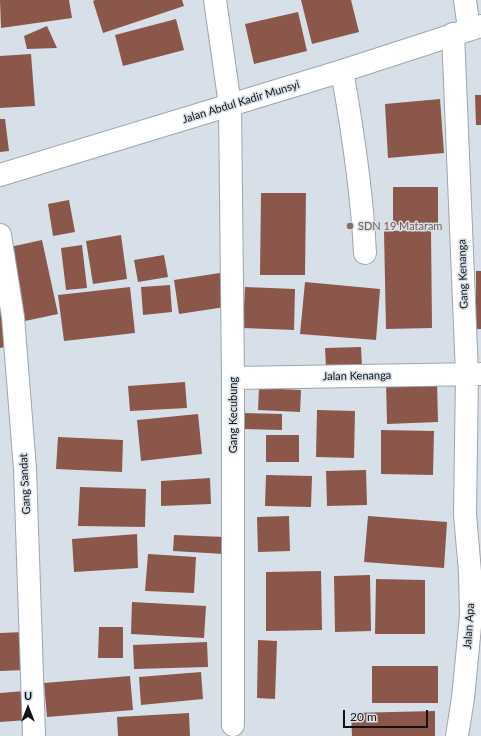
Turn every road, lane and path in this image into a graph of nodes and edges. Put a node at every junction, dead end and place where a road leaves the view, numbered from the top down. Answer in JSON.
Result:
{"nodes":[{"id":1,"x":215,"y":0,"type":"edge"},
{"id":2,"x":466,"y":0,"type":"edge"},
{"id":3,"x":468,"y":30,"type":"edge"},
{"id":4,"x":342,"y":71,"type":"junction"},
{"id":5,"x":230,"y":105,"type":"junction"},
{"id":6,"x":0,"y":175,"type":"edge"},
{"id":7,"x":0,"y":235,"type":"edge"},
{"id":8,"x":365,"y":253,"type":"dead end"},
{"id":9,"x":474,"y":374,"type":"edge"},
{"id":10,"x":233,"y":378,"type":"junction"},
{"id":11,"x":465,"y":515,"type":"joint"},
{"id":12,"x":233,"y":725,"type":"dead end"},
{"id":13,"x":34,"y":735,"type":"dead end"},
{"id":14,"x":456,"y":736,"type":"edge"}],
"edges":[{"from":1,"to":5,"type":"street","name":"Gang Kecubung"},
{"from":2,"to":3,"type":"street","name":"Gang Kenanga"},
{"from":3,"to":4,"type":"street","name":"Jalan Abdul Kadir Munsyi"},
{"from":3,"to":9,"type":"street","name":"Gang Kenanga"},
{"from":4,"to":5,"type":"street","name":"Jalan Abdul Kadir Munsyi"},
{"from":4,"to":8,"type":"street"},
{"from":5,"to":6,"type":"street","name":"Jalan Abdul Kadir Munsyi"},
{"from":5,"to":10,"type":"street","name":"Gang Kecubung"},
{"from":7,"to":13,"type":"street","name":"Gang Sandat"},
{"from":9,"to":10,"type":"street","name":"Jalan Kenanga"},
{"from":9,"to":11,"type":"street","name":"Gang Kenanga"},
{"from":10,"to":12,"type":"street","name":"Gang Kecubung"},
{"from":11,"to":14,"type":"street","name":"Jalan Apa"}]}
